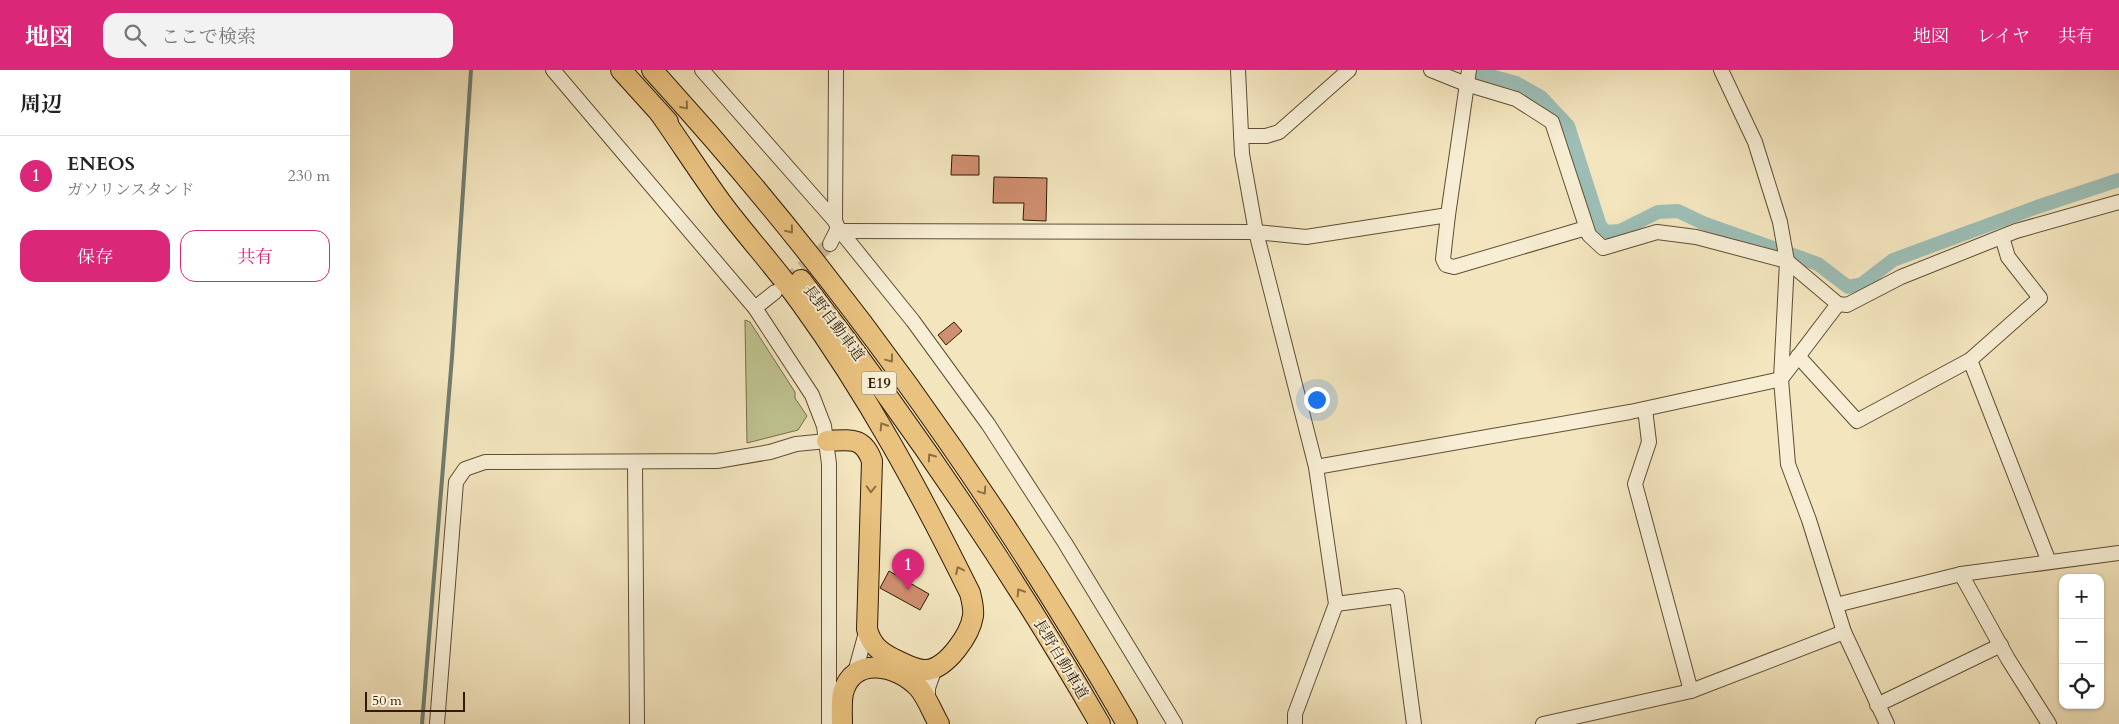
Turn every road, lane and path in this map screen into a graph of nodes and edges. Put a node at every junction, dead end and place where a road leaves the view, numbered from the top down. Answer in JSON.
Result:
{"nodes":[{"id":1,"x":553,"y":70,"type":"edge"},
{"id":2,"x":621,"y":70,"type":"edge"},
{"id":3,"x":652,"y":70,"type":"edge"},
{"id":4,"x":702,"y":70,"type":"edge"},
{"id":5,"x":836,"y":70,"type":"edge"},
{"id":6,"x":1238,"y":70,"type":"edge"},
{"id":7,"x":1349,"y":70,"type":"edge"},
{"id":8,"x":1431,"y":70,"type":"edge"},
{"id":9,"x":1468,"y":70,"type":"edge"},
{"id":10,"x":1721,"y":70,"type":"edge"},
{"id":11,"x":1466,"y":84,"type":"junction"},
{"id":12,"x":659,"y":112,"type":"junction"},
{"id":13,"x":1241,"y":136,"type":"junction"},
{"id":14,"x":2119,"y":202,"type":"edge"},
{"id":15,"x":1448,"y":215,"type":"junction"},
{"id":16,"x":838,"y":227,"type":"junction"},
{"id":17,"x":1586,"y":228,"type":"junction"},
{"id":18,"x":1256,"y":232,"type":"junction"},
{"id":19,"x":2002,"y":237,"type":"junction"},
{"id":20,"x":830,"y":244,"type":"tunnel mouth"},
{"id":21,"x":1787,"y":261,"type":"junction"},
{"id":22,"x":775,"y":292,"type":"tunnel mouth"},
{"id":23,"x":1838,"y":304,"type":"junction"},
{"id":24,"x":755,"y":308,"type":"junction"},
{"id":25,"x":1798,"y":356,"type":"junction"},
{"id":26,"x":1970,"y":360,"type":"junction"},
{"id":27,"x":1781,"y":379,"type":"junction"},
{"id":28,"x":1645,"y":409,"type":"junction"},
{"id":29,"x":827,"y":441,"type":"junction"},
{"id":30,"x":635,"y":462,"type":"junction"},
{"id":31,"x":1316,"y":467,"type":"junction"},
{"id":32,"x":2119,"y":553,"type":"edge"},
{"id":33,"x":2049,"y":562,"type":"junction"},
{"id":34,"x":1961,"y":574,"type":"junction"},
{"id":35,"x":1336,"y":604,"type":"junction"},
{"id":36,"x":1836,"y":605,"type":"junction"},
{"id":37,"x":867,"y":629,"type":"junction"},
{"id":38,"x":1844,"y":632,"type":"junction"},
{"id":39,"x":2001,"y":645,"type":"junction"},
{"id":40,"x":935,"y":668,"type":"junction"},
{"id":41,"x":854,"y":676,"type":"junction"},
{"id":42,"x":1690,"y":691,"type":"junction"},
{"id":43,"x":928,"y":705,"type":"junction"},
{"id":44,"x":1877,"y":705,"type":"junction"},
{"id":45,"x":437,"y":724,"type":"edge"},
{"id":46,"x":637,"y":724,"type":"edge"},
{"id":47,"x":828,"y":724,"type":"edge"},
{"id":48,"x":842,"y":724,"type":"edge"},
{"id":49,"x":939,"y":724,"type":"edge"},
{"id":50,"x":1100,"y":724,"type":"edge"},
{"id":51,"x":1126,"y":724,"type":"edge"},
{"id":52,"x":1175,"y":724,"type":"edge"},
{"id":53,"x":1295,"y":724,"type":"edge"},
{"id":54,"x":1414,"y":724,"type":"edge"},
{"id":55,"x":1543,"y":724,"type":"edge"},
{"id":56,"x":1887,"y":724,"type":"edge"},
{"id":57,"x":2049,"y":724,"type":"edge"}],
"edges":[{"from":1,"to":24,"type":"street"},
{"from":2,"to":12,"type":"highway","name":"長野自動車道","number":"E19"},
{"from":3,"to":51,"type":"highway","name":"長野自動車道","number":"E19","one_way":true},
{"from":4,"to":16,"type":"street"},
{"from":5,"to":16,"type":"street"},
{"from":6,"to":13,"type":"street"},
{"from":7,"to":13,"type":"street"},
{"from":8,"to":11,"type":"street"},
{"from":9,"to":11,"type":"street"},
{"from":10,"to":21,"type":"street"},
{"from":11,"to":15,"type":"street"},
{"from":11,"to":17,"type":"street"},
{"from":40,"to":12,"type":"highway","one_way":true},
{"from":50,"to":12,"type":"highway","name":"長野自動車道","number":"E19","one_way":true},
{"from":13,"to":18,"type":"street"},
{"from":14,"to":19,"type":"street"},
{"from":15,"to":17,"type":"street"},
{"from":15,"to":18,"type":"street"},
{"from":16,"to":18,"type":"street"},
{"from":16,"to":20,"type":"street"},
{"from":16,"to":52,"type":"street"},
{"from":17,"to":21,"type":"street"},
{"from":18,"to":31,"type":"street"},
{"from":19,"to":23,"type":"street"},
{"from":19,"to":26,"type":"street"},
{"from":21,"to":23,"type":"street"},
{"from":21,"to":27,"type":"street"},
{"from":22,"to":24,"type":"street"},
{"from":23,"to":25,"type":"street"},
{"from":24,"to":29,"type":"street"},
{"from":25,"to":26,"type":"street"},
{"from":25,"to":27,"type":"street"},
{"from":26,"to":33,"type":"street"},
{"from":27,"to":28,"type":"street"},
{"from":27,"to":36,"type":"street"},
{"from":28,"to":31,"type":"street"},
{"from":28,"to":42,"type":"street"},
{"from":29,"to":30,"type":"street"},
{"from":29,"to":37,"type":"highway","one_way":true},
{"from":29,"to":47,"type":"street"},
{"from":30,"to":45,"type":"street"},
{"from":30,"to":46,"type":"street"},
{"from":31,"to":35,"type":"street"},
{"from":32,"to":33,"type":"street"},
{"from":33,"to":34,"type":"street"},
{"from":34,"to":36,"type":"street"},
{"from":34,"to":39,"type":"street"},
{"from":35,"to":53,"type":"street"},
{"from":35,"to":54,"type":"street"},
{"from":36,"to":38,"type":"street"},
{"from":37,"to":40,"type":"highway"},
{"from":37,"to":41,"type":"street"},
{"from":38,"to":42,"type":"street"},
{"from":38,"to":44,"type":"street"},
{"from":39,"to":44,"type":"street"},
{"from":39,"to":57,"type":"street"},
{"from":40,"to":43,"type":"street"},
{"from":41,"to":43,"type":"highway"},
{"from":41,"to":48,"type":"highway"},
{"from":42,"to":55,"type":"street"},
{"from":43,"to":49,"type":"highway"},
{"from":44,"to":56,"type":"street"}]}
